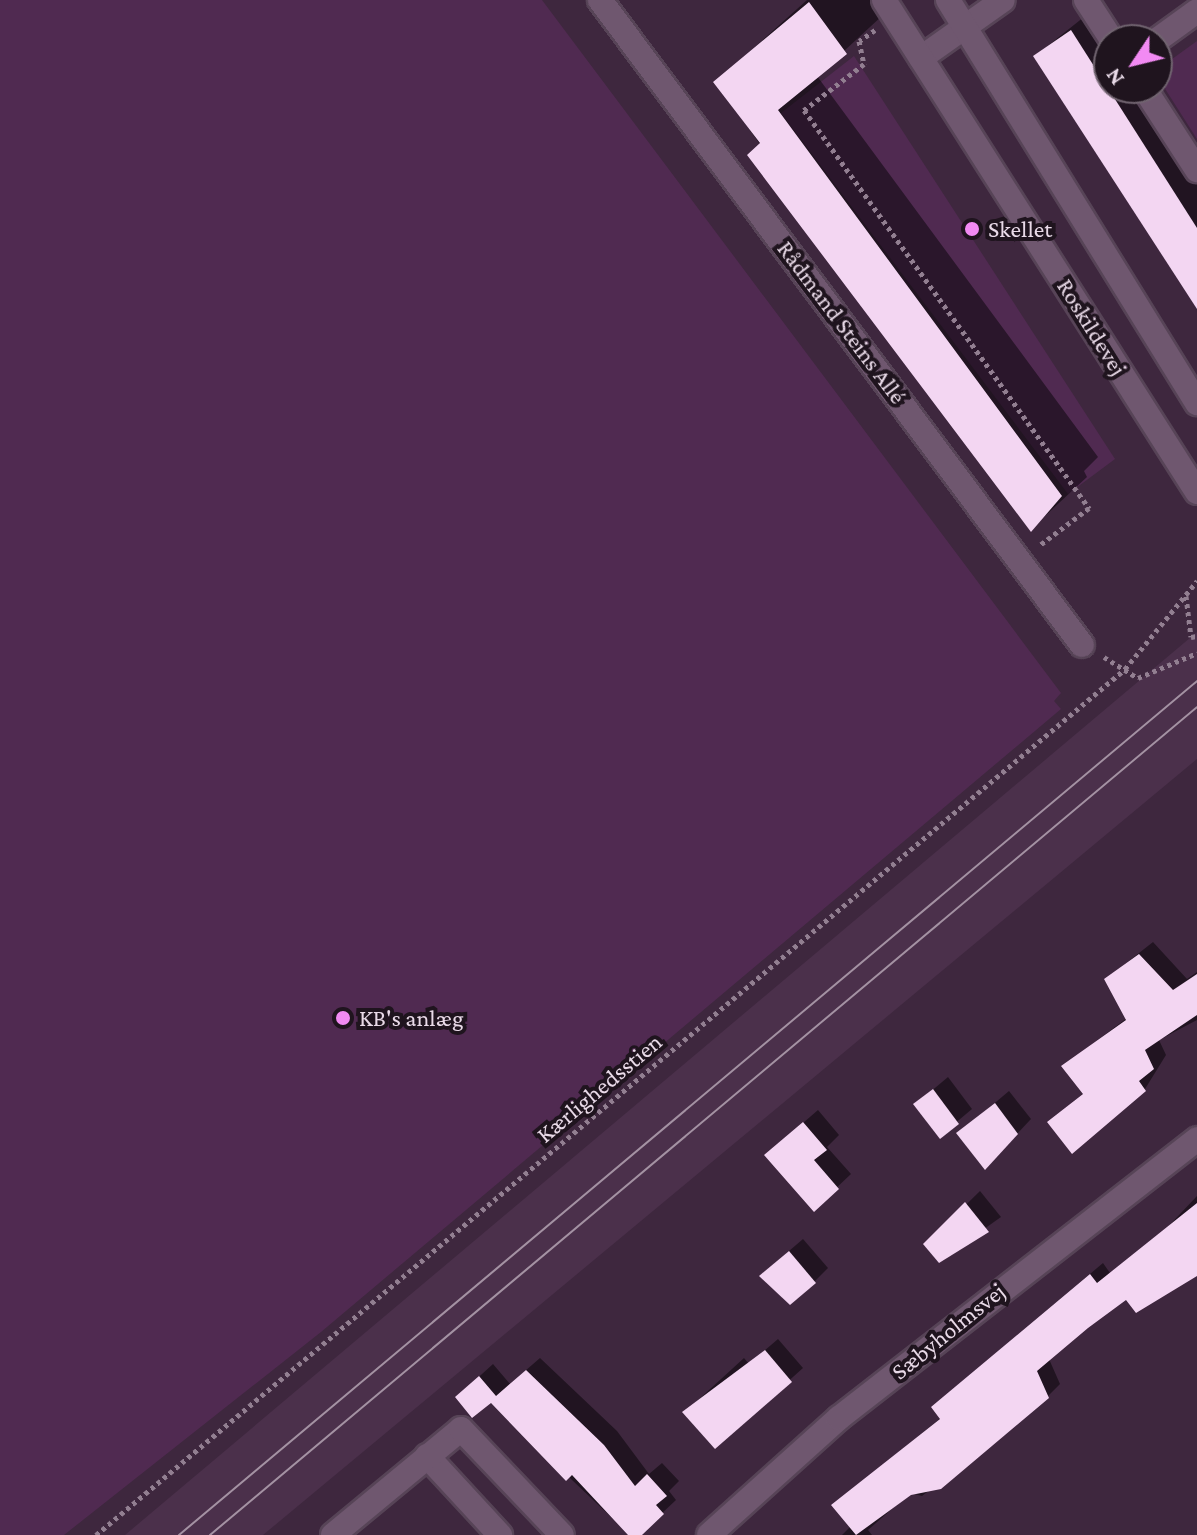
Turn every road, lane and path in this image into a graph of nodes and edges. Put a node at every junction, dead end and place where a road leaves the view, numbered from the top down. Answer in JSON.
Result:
{"nodes":[{"id":1,"x":600,"y":0,"type":"edge"},
{"id":2,"x":948,"y":0,"type":"edge"},
{"id":3,"x":1003,"y":0,"type":"edge"},
{"id":4,"x":1086,"y":0,"type":"edge"},
{"id":5,"x":889,"y":8,"type":"edge"},
{"id":6,"x":1197,"y":11,"type":"edge"},
{"id":7,"x":1102,"y":24,"type":"edge"},
{"id":8,"x":1173,"y":28,"type":"edge"},
{"id":9,"x":966,"y":29,"type":"junction"},
{"id":10,"x":921,"y":58,"type":"junction"},
{"id":11,"x":1154,"y":104,"type":"edge"},
{"id":12,"x":1197,"y":170,"type":"edge"},
{"id":13,"x":1197,"y":403,"type":"edge"},
{"id":14,"x":1197,"y":492,"type":"edge"},
{"id":15,"x":1020,"y":560,"type":"junction"},
{"id":16,"x":1197,"y":581,"type":"edge"},
{"id":17,"x":1186,"y":596,"type":"junction"},
{"id":18,"x":1197,"y":636,"type":"edge"},
{"id":19,"x":1082,"y":645,"type":"dead end"},
{"id":20,"x":1197,"y":653,"type":"edge"},
{"id":21,"x":1125,"y":669,"type":"junction"},
{"id":22,"x":1197,"y":1139,"type":"edge"},
{"id":23,"x":427,"y":1456,"type":"junction"},
{"id":24,"x":96,"y":1535,"type":"edge"},
{"id":25,"x":333,"y":1535,"type":"edge"},
{"id":26,"x":500,"y":1535,"type":"edge"},
{"id":27,"x":562,"y":1535,"type":"edge"},
{"id":28,"x":709,"y":1535,"type":"edge"}],
"edges":[{"from":1,"to":15,"type":"street","name":"Rådmand Steins Allé"},
{"from":2,"to":9,"type":"street","name":"Roskildevej"},
{"from":3,"to":9,"type":"street"},
{"from":4,"to":7,"type":"street"},
{"from":5,"to":10,"type":"street","name":"Roskildevej"},
{"from":5,"to":15,"type":"path"},
{"from":6,"to":8,"type":"street"},
{"from":9,"to":10,"type":"street"},
{"from":9,"to":13,"type":"street","name":"Roskildevej"},
{"from":10,"to":14,"type":"street","name":"Roskildevej"},
{"from":11,"to":12,"type":"street"},
{"from":15,"to":19,"type":"street","name":"Rådmand Steins Allé"},
{"from":16,"to":17,"type":"path","name":"Kærlighedsstien"},
{"from":17,"to":18,"type":"path"},
{"from":17,"to":21,"type":"path","name":"Kærlighedsstien"},
{"from":20,"to":21,"type":"path"},
{"from":21,"to":24,"type":"path","name":"Kærlighedsstien"},
{"from":22,"to":28,"type":"street","name":"Sæbyholmsvej"},
{"from":23,"to":25,"type":"street"},
{"from":23,"to":26,"type":"street"},
{"from":23,"to":27,"type":"street"}]}
